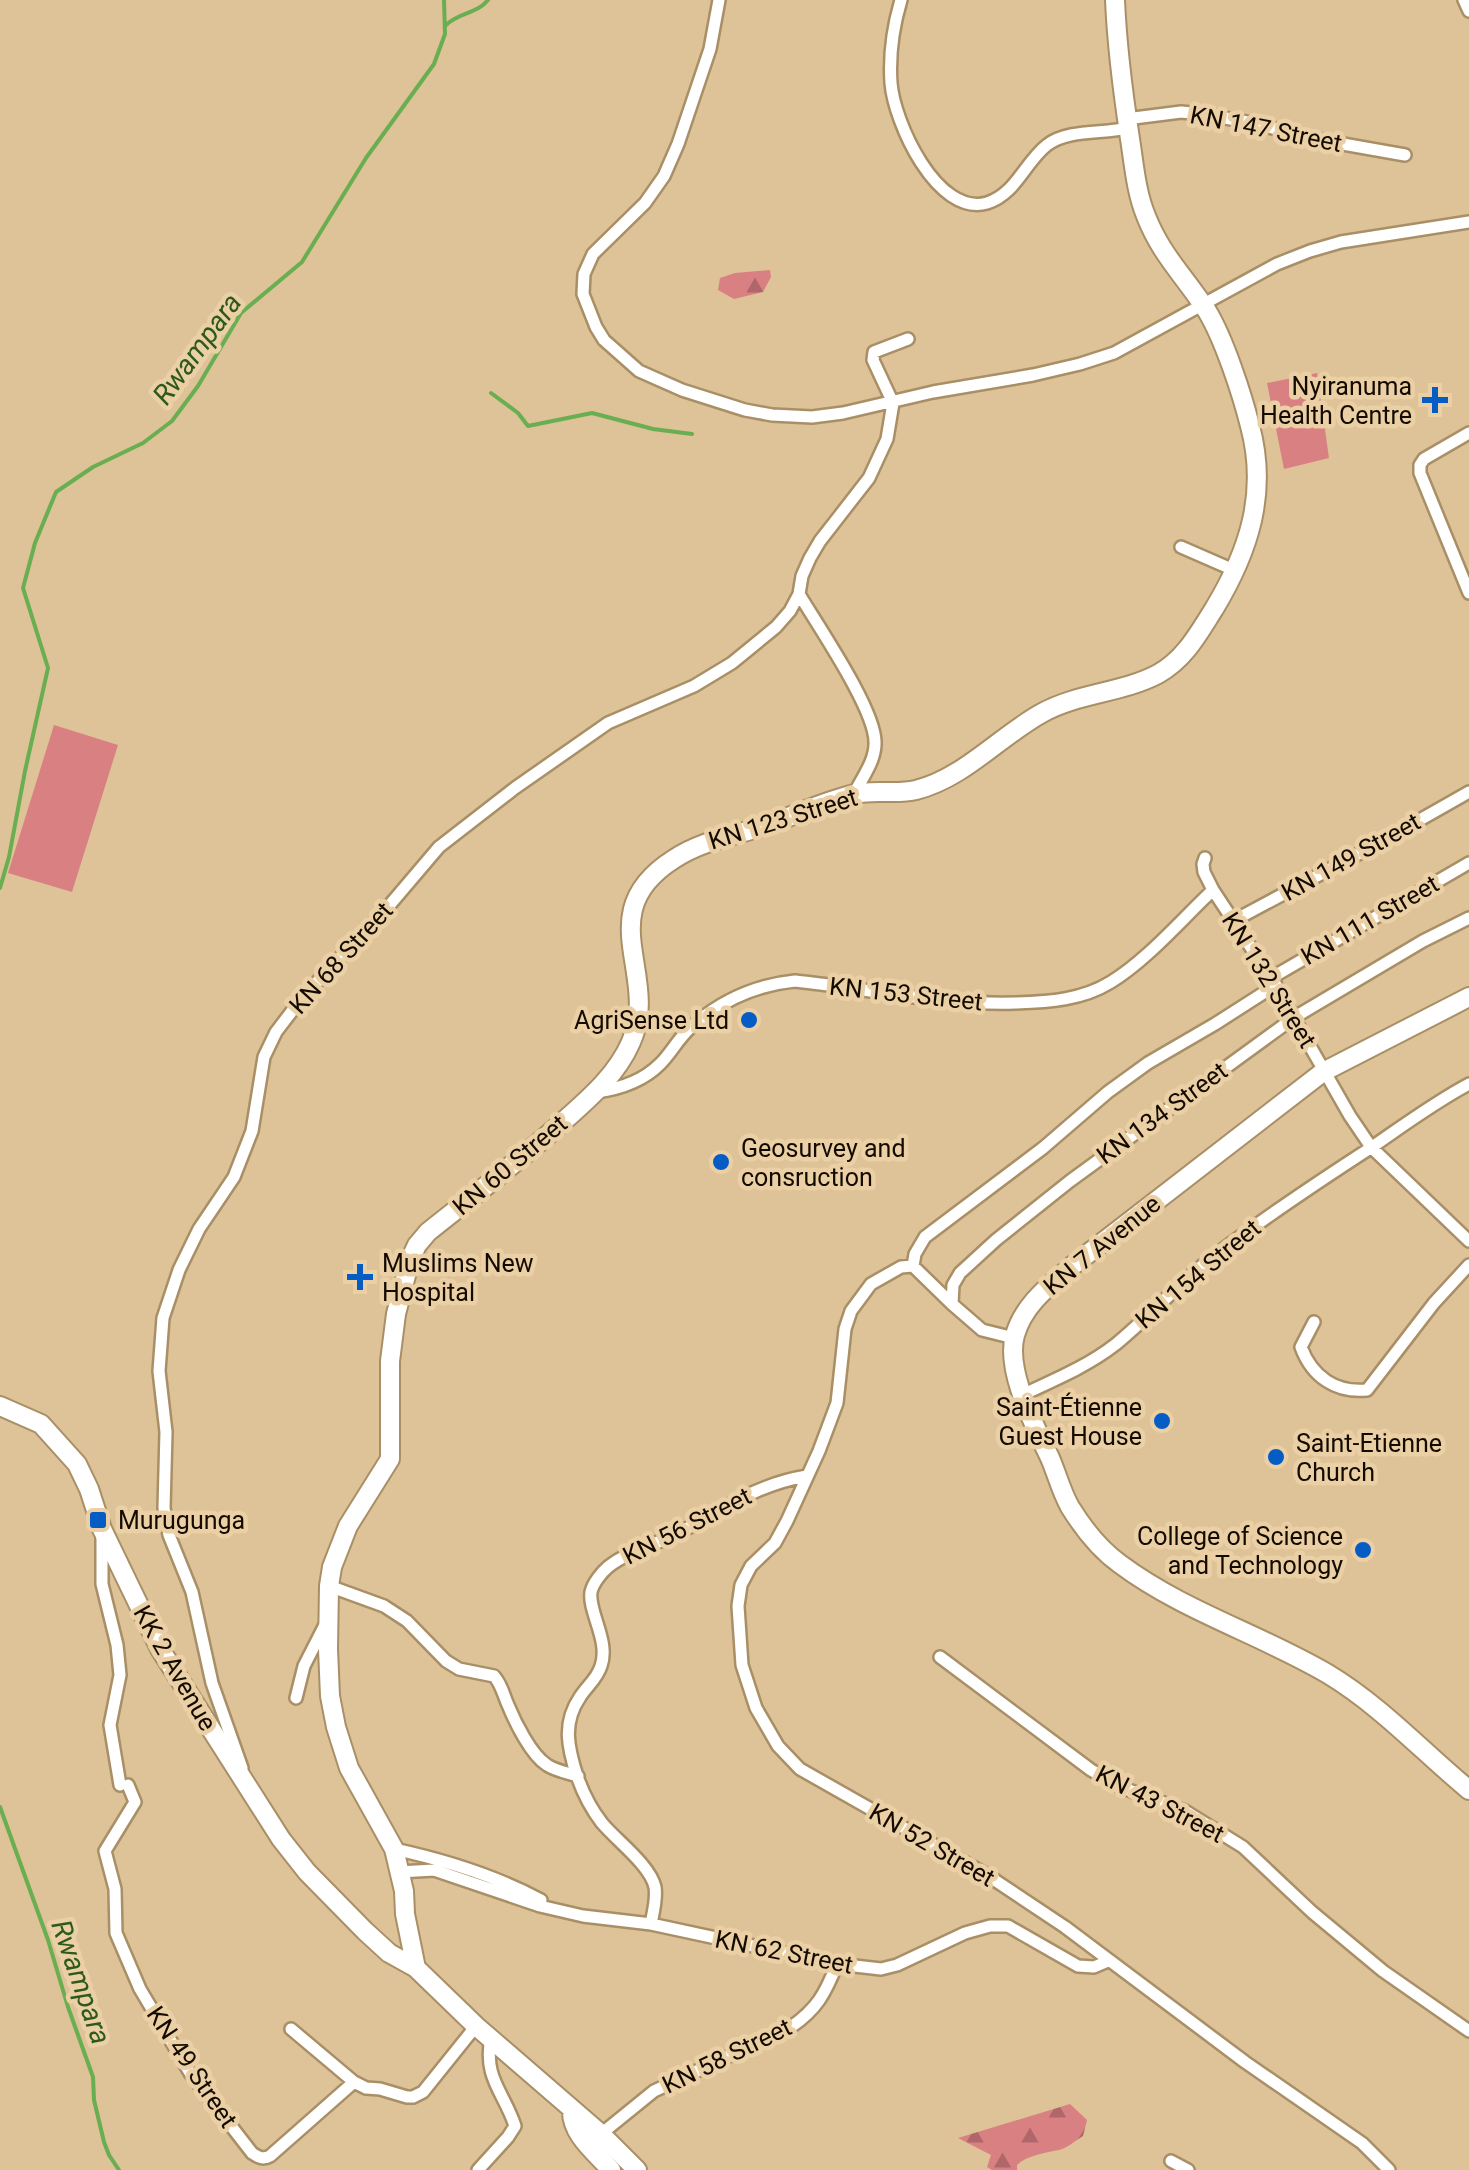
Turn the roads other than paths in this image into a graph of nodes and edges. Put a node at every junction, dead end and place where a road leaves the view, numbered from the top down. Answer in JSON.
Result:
{"nodes":[{"id":1,"x":719,"y":0,"type":"edge"},
{"id":2,"x":901,"y":0,"type":"edge"},
{"id":3,"x":1115,"y":0,"type":"edge"},
{"id":4,"x":1464,"y":0,"type":"edge"},
{"id":5,"x":1469,"y":11,"type":"edge"},
{"id":6,"x":1127,"y":124,"type":"junction"},
{"id":7,"x":1405,"y":155,"type":"dead end"},
{"id":8,"x":1469,"y":222,"type":"edge"},
{"id":9,"x":1203,"y":305,"type":"junction"},
{"id":10,"x":908,"y":338,"type":"dead end"},
{"id":11,"x":893,"y":403,"type":"junction"},
{"id":12,"x":1469,"y":433,"type":"edge"},
{"id":13,"x":1181,"y":547,"type":"dead end"},
{"id":14,"x":1236,"y":571,"type":"junction"},
{"id":15,"x":1466,"y":578,"type":"edge"},
{"id":16,"x":1469,"y":593,"type":"edge"},
{"id":17,"x":799,"y":594,"type":"junction"},
{"id":18,"x":1469,"y":792,"type":"edge"},
{"id":19,"x":854,"y":794,"type":"junction"},
{"id":20,"x":1205,"y":858,"type":"dead end"},
{"id":21,"x":1469,"y":862,"type":"edge"},
{"id":22,"x":1212,"y":890,"type":"junction"},
{"id":23,"x":1469,"y":918,"type":"edge"},
{"id":24,"x":1233,"y":921,"type":"junction"},
{"id":25,"x":635,"y":968,"type":"joint"},
{"id":26,"x":1273,"y":981,"type":"junction"},
{"id":27,"x":1469,"y":997,"type":"edge"},
{"id":28,"x":1295,"y":1017,"type":"junction"},
{"id":29,"x":1324,"y":1072,"type":"junction"},
{"id":30,"x":1469,"y":1084,"type":"edge"},
{"id":31,"x":596,"y":1092,"type":"junction"},
{"id":32,"x":1371,"y":1147,"type":"junction"},
{"id":33,"x":1469,"y":1240,"type":"edge"},
{"id":34,"x":1469,"y":1264,"type":"edge"},
{"id":35,"x":913,"y":1266,"type":"junction"},
{"id":36,"x":952,"y":1304,"type":"junction"},
{"id":37,"x":1314,"y":1322,"type":"dead end"},
{"id":38,"x":1014,"y":1338,"type":"junction"},
{"id":39,"x":1022,"y":1395,"type":"junction"},
{"id":40,"x":0,"y":1406,"type":"edge"},
{"id":41,"x":807,"y":1476,"type":"junction"},
{"id":42,"x":102,"y":1529,"type":"junction"},
{"id":43,"x":329,"y":1586,"type":"junction"},
{"id":44,"x":329,"y":1620,"type":"junction"},
{"id":45,"x":940,"y":1657,"type":"dead end"},
{"id":46,"x":296,"y":1698,"type":"dead end"},
{"id":47,"x":578,"y":1776,"type":"junction"},
{"id":48,"x":1469,"y":1790,"type":"edge"},
{"id":49,"x":252,"y":1796,"type":"junction"},
{"id":50,"x":394,"y":1849,"type":"junction"},
{"id":51,"x":399,"y":1872,"type":"junction"},
{"id":52,"x":562,"y":1911,"type":"junction"},
{"id":53,"x":651,"y":1924,"type":"junction"},
{"id":54,"x":365,"y":1931,"type":"junction"},
{"id":55,"x":409,"y":1937,"type":"junction"},
{"id":56,"x":1108,"y":1960,"type":"junction"},
{"id":57,"x":837,"y":1964,"type":"junction"},
{"id":58,"x":416,"y":1968,"type":"junction"},
{"id":59,"x":292,"y":2029,"type":"dead end"},
{"id":60,"x":1469,"y":2031,"type":"edge"},
{"id":61,"x":483,"y":2032,"type":"junction"},
{"id":62,"x":354,"y":2082,"type":"junction"},
{"id":63,"x":572,"y":2109,"type":"junction"},
{"id":64,"x":601,"y":2134,"type":"junction"},
{"id":65,"x":1171,"y":2162,"type":"dead end"},
{"id":66,"x":478,"y":2170,"type":"edge"},
{"id":67,"x":610,"y":2170,"type":"edge"},
{"id":68,"x":637,"y":2170,"type":"edge"},
{"id":69,"x":1188,"y":2170,"type":"edge"},
{"id":70,"x":1389,"y":2170,"type":"edge"}],
"edges":[{"from":1,"to":11,"type":"street"},
{"from":2,"to":6,"type":"street","name":"KN 147 Street"},
{"from":3,"to":6,"type":"main road","name":"KN 123 Street"},
{"from":4,"to":5,"type":"street"},
{"from":6,"to":7,"type":"street","name":"KN 147 Street"},
{"from":6,"to":9,"type":"main road","name":"KN 123 Street"},
{"from":8,"to":9,"type":"street"},
{"from":9,"to":11,"type":"street"},
{"from":9,"to":14,"type":"main road","name":"KN 123 Street"},
{"from":10,"to":11,"type":"street"},
{"from":11,"to":17,"type":"street","name":"KN 68 Street"},
{"from":12,"to":15,"type":"street"},
{"from":13,"to":14,"type":"street"},
{"from":14,"to":19,"type":"main road","name":"KN 123 Street"},
{"from":15,"to":16,"type":"street"},
{"from":17,"to":19,"type":"street"},
{"from":17,"to":49,"type":"street","name":"KN 68 Street"},
{"from":18,"to":24,"type":"street","name":"KN 149 Street"},
{"from":19,"to":25,"type":"main road","name":"KN 123 Street"},
{"from":20,"to":22,"type":"street"},
{"from":21,"to":26,"type":"street","name":"KN 111 Street"},
{"from":22,"to":24,"type":"street","name":"KN 132 Street"},
{"from":22,"to":31,"type":"street","name":"KN 153 Street"},
{"from":23,"to":28,"type":"street","name":"KN 134 Street"},
{"from":24,"to":26,"type":"street","name":"KN 132 Street"},
{"from":25,"to":31,"type":"main road","name":"KN 60 Street"},
{"from":26,"to":28,"type":"street","name":"KN 132 Street"},
{"from":26,"to":35,"type":"street","name":"KN 111 Street"},
{"from":27,"to":29,"type":"main road","name":"KN 7 Avenue"},
{"from":28,"to":29,"type":"street","name":"KN 132 Street"},
{"from":28,"to":36,"type":"street","name":"KN 134 Street"},
{"from":29,"to":32,"type":"street","name":"KN 132 Street"},
{"from":29,"to":38,"type":"main road","name":"KN 7 Avenue"},
{"from":30,"to":32,"type":"street","name":"KN 154 Street"},
{"from":31,"to":43,"type":"main road","name":"KN 60 Street"},
{"from":32,"to":33,"type":"street","name":"KN 132 Street"},
{"from":32,"to":39,"type":"street","name":"KN 154 Street"},
{"from":34,"to":37,"type":"street"},
{"from":35,"to":36,"type":"street"},
{"from":35,"to":41,"type":"street","name":"KN 52 Street"},
{"from":36,"to":38,"type":"street"},
{"from":38,"to":39,"type":"main road"},
{"from":39,"to":48,"type":"main road"},
{"from":40,"to":42,"type":"main road","name":"KK 2 Avenue"},
{"from":41,"to":47,"type":"street","name":"KN 56 Street"},
{"from":41,"to":56,"type":"street","name":"KN 52 Street"},
{"from":42,"to":49,"type":"main road","name":"KK 2 Avenue"},
{"from":42,"to":62,"type":"street","name":"KN 49 Street"},
{"from":43,"to":44,"type":"main road","name":"KN 60 Street"},
{"from":43,"to":47,"type":"street"},
{"from":44,"to":46,"type":"street"},
{"from":44,"to":50,"type":"main road","name":"KN 60 Street"},
{"from":45,"to":60,"type":"street","name":"KN 43 Street"},
{"from":47,"to":53,"type":"street","name":"KN 56 Street"},
{"from":49,"to":54,"type":"main road","name":"KK 2 Avenue"},
{"from":50,"to":51,"type":"main road","name":"KN 60 Street"},
{"from":50,"to":52,"type":"street","name":"KN 62 Street"},
{"from":51,"to":52,"type":"street","name":"KN 62 Street"},
{"from":51,"to":55,"type":"main road","name":"KN 60 Street"},
{"from":52,"to":53,"type":"street","name":"KN 62 Street"},
{"from":53,"to":57,"type":"street","name":"KN 62 Street"},
{"from":54,"to":55,"type":"main road"},
{"from":54,"to":58,"type":"main road","name":"KK 2 Avenue"},
{"from":55,"to":58,"type":"main road"},
{"from":56,"to":57,"type":"street","name":"KN 62 Street"},
{"from":56,"to":70,"type":"street","name":"KN 52 Street"},
{"from":57,"to":64,"type":"street","name":"KN 58 Street"},
{"from":58,"to":61,"type":"main road","name":"KK 2 Avenue"},
{"from":59,"to":62,"type":"street"},
{"from":61,"to":62,"type":"street"},
{"from":61,"to":63,"type":"main road","name":"KK 2 Avenue"},
{"from":61,"to":66,"type":"street"},
{"from":63,"to":64,"type":"main road","name":"KK 2 Avenue"},
{"from":63,"to":67,"type":"main road"},
{"from":64,"to":68,"type":"main road","name":"KK 2 Avenue"},
{"from":65,"to":69,"type":"street"}]}
